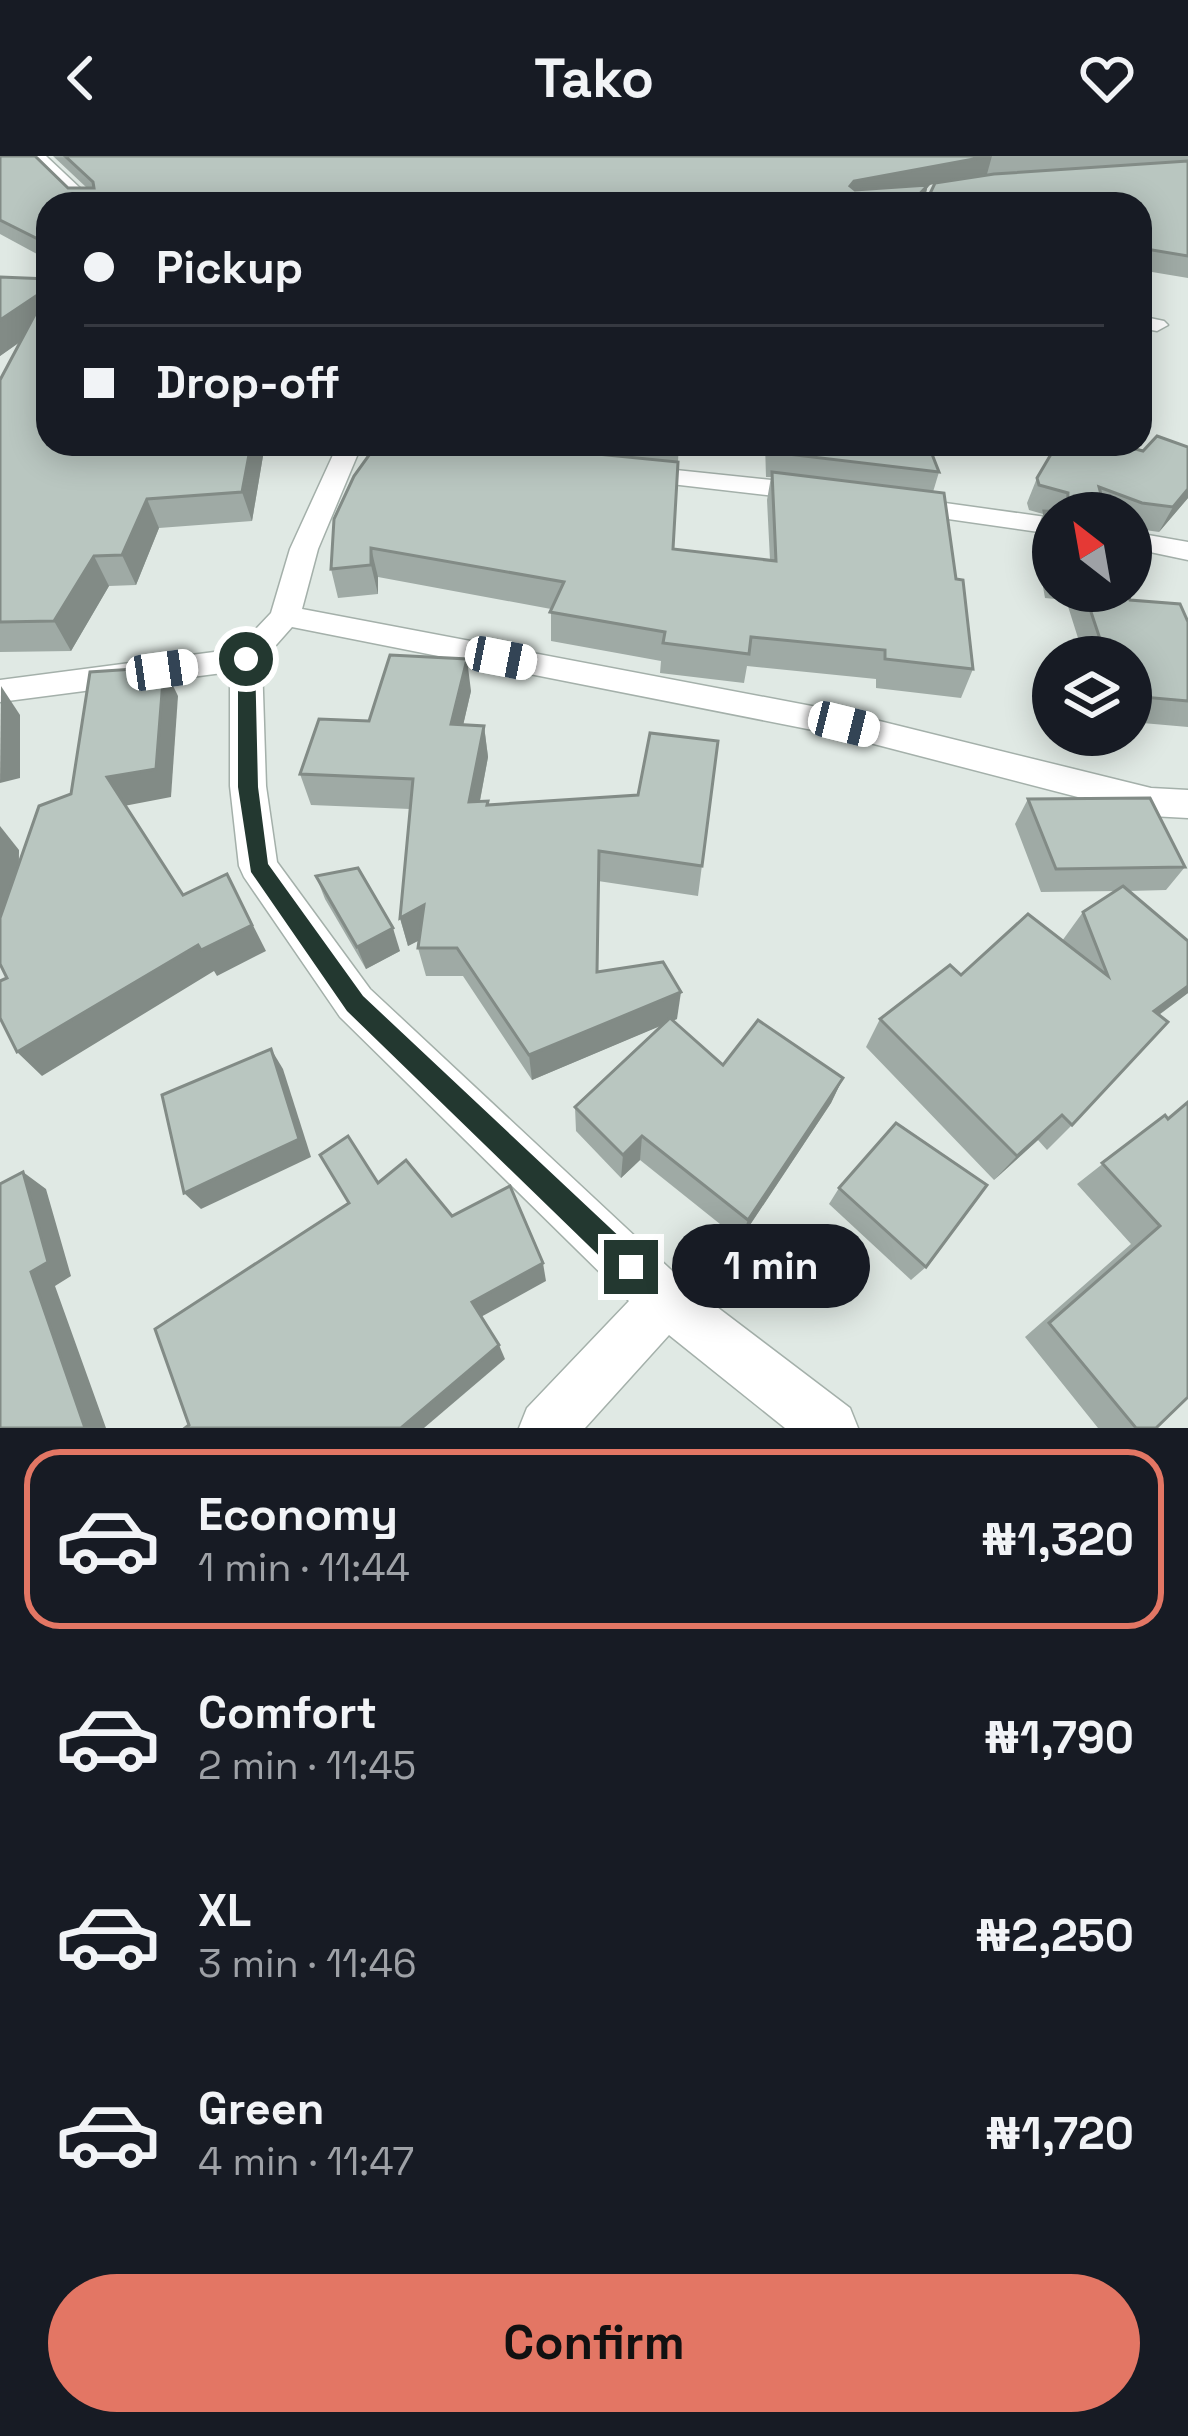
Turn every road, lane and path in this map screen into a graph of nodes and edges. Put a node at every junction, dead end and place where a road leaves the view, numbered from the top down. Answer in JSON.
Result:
{"nodes":[{"id":1,"x":37,"y":156,"type":"edge"},
{"id":2,"x":75,"y":192,"type":"edge"},
{"id":3,"x":345,"y":456,"type":"edge"},
{"id":4,"x":517,"y":456,"type":"edge"},
{"id":5,"x":556,"y":464,"type":"edge"},
{"id":6,"x":602,"y":470,"type":"edge"},
{"id":7,"x":1032,"y":523,"type":"edge"},
{"id":8,"x":1152,"y":544,"type":"edge"},
{"id":9,"x":1188,"y":551,"type":"edge"},
{"id":10,"x":285,"y":616,"type":"junction"},
{"id":11,"x":246,"y":659,"type":"junction"},
{"id":12,"x":0,"y":691,"type":"edge"},
{"id":13,"x":1188,"y":805,"type":"edge"},
{"id":14,"x":665,"y":1300,"type":"junction"},
{"id":15,"x":547,"y":1428,"type":"edge"},
{"id":16,"x":830,"y":1428,"type":"edge"}],
"edges":[{"from":1,"to":2,"type":"street"},
{"from":3,"to":10,"type":"street"},
{"from":4,"to":5,"type":"street"},
{"from":6,"to":7,"type":"street"},
{"from":8,"to":9,"type":"street"},
{"from":10,"to":11,"type":"street"},
{"from":10,"to":13,"type":"street"},
{"from":11,"to":12,"type":"street"},
{"from":11,"to":14,"type":"street"},
{"from":14,"to":15,"type":"street"},
{"from":14,"to":16,"type":"street"}]}
